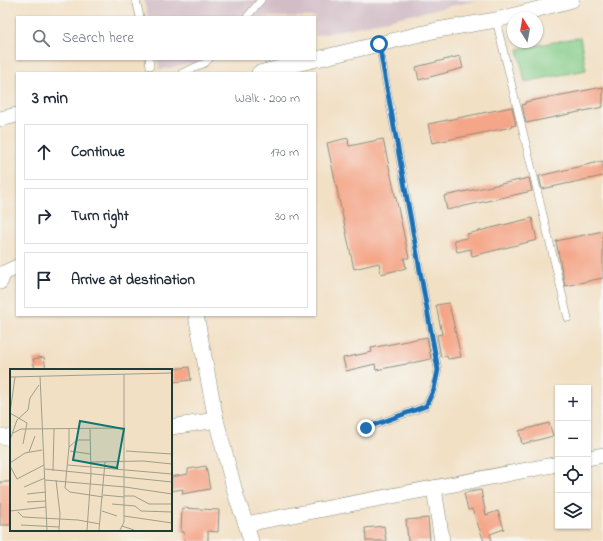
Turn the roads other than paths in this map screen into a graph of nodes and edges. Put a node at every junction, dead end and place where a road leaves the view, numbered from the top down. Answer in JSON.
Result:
{"nodes":[{"id":1,"x":136,"y":0,"type":"edge"},
{"id":2,"x":261,"y":0,"type":"edge"},
{"id":3,"x":572,"y":0,"type":"edge"},
{"id":4,"x":140,"y":16,"type":"edge"},
{"id":5,"x":248,"y":16,"type":"edge"},
{"id":6,"x":496,"y":20,"type":"junction"},
{"id":7,"x":379,"y":44,"type":"junction"},
{"id":8,"x":316,"y":59,"type":"edge"},
{"id":9,"x":208,"y":60,"type":"edge"},
{"id":10,"x":313,"y":60,"type":"edge"},
{"id":11,"x":184,"y":72,"type":"edge"},
{"id":12,"x":263,"y":72,"type":"edge"},
{"id":13,"x":16,"y":115,"type":"edge"},
{"id":14,"x":0,"y":119,"type":"edge"},
{"id":15,"x":196,"y":316,"type":"edge"},
{"id":16,"x":568,"y":318,"type":"dead end"},
{"id":17,"x":216,"y":420,"type":"junction"},
{"id":18,"x":172,"y":427,"type":"edge"},
{"id":19,"x":366,"y":428,"type":"dead end"},
{"id":20,"x":0,"y":436,"type":"edge"},
{"id":21,"x":10,"y":438,"type":"edge"},
{"id":22,"x":603,"y":455,"type":"edge"},
{"id":23,"x":591,"y":457,"type":"edge"},
{"id":24,"x":555,"y":465,"type":"edge"},
{"id":25,"x":434,"y":488,"type":"junction"},
{"id":26,"x":246,"y":524,"type":"junction"},
{"id":27,"x":250,"y":541,"type":"edge"},
{"id":28,"x":442,"y":541,"type":"edge"}],
"edges":[{"from":1,"to":4,"type":"lane"},
{"from":2,"to":5,"type":"lane"},
{"from":3,"to":6,"type":"street"},
{"from":6,"to":7,"type":"street"},
{"from":6,"to":16,"type":"lane"},
{"from":7,"to":8,"type":"street"},
{"from":7,"to":19,"type":"lane"},
{"from":9,"to":11,"type":"lane"},
{"from":10,"to":12,"type":"street"},
{"from":13,"to":14,"type":"street"},
{"from":15,"to":17,"type":"street"},
{"from":17,"to":18,"type":"street"},
{"from":17,"to":26,"type":"street"},
{"from":20,"to":21,"type":"street"},
{"from":22,"to":23,"type":"street"},
{"from":24,"to":25,"type":"street"},
{"from":25,"to":26,"type":"street"},
{"from":25,"to":28,"type":"street"},
{"from":26,"to":27,"type":"street"}]}
